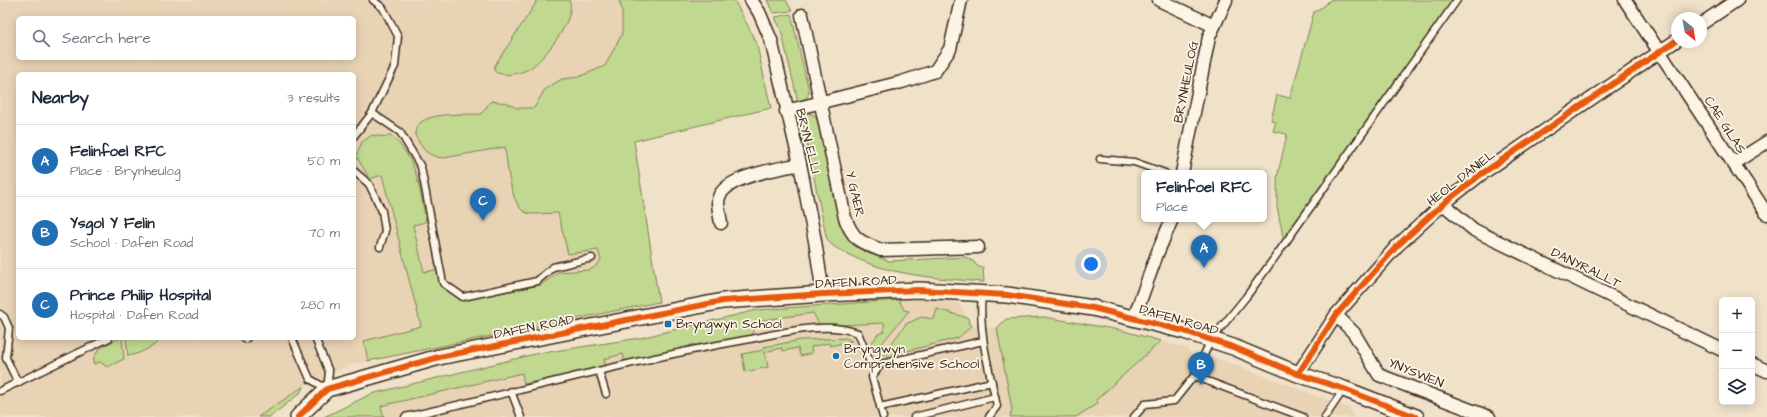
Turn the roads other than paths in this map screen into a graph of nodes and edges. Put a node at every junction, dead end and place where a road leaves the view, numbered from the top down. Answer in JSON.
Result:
{"nodes":[{"id":1,"x":373,"y":0,"type":"edge"},
{"id":2,"x":751,"y":0,"type":"edge"},
{"id":3,"x":961,"y":0,"type":"edge"},
{"id":4,"x":1159,"y":0,"type":"edge"},
{"id":5,"x":1226,"y":0,"type":"edge"},
{"id":6,"x":1457,"y":0,"type":"edge"},
{"id":7,"x":1625,"y":0,"type":"edge"},
{"id":8,"x":1737,"y":0,"type":"edge"},
{"id":9,"x":802,"y":15,"type":"dead end"},
{"id":10,"x":1707,"y":20,"type":"edge"},
{"id":11,"x":1214,"y":26,"type":"junction"},
{"id":12,"x":1671,"y":44,"type":"edge"},
{"id":13,"x":1660,"y":51,"type":"junction"},
{"id":14,"x":821,"y":102,"type":"junction"},
{"id":15,"x":786,"y":111,"type":"junction"},
{"id":16,"x":372,"y":113,"type":"junction"},
{"id":17,"x":356,"y":133,"type":"edge"},
{"id":18,"x":1767,"y":142,"type":"edge"},
{"id":19,"x":1100,"y":159,"type":"dead end"},
{"id":20,"x":1734,"y":163,"type":"junction"},
{"id":21,"x":800,"y":164,"type":"junction"},
{"id":22,"x":1156,"y":170,"type":"edge"},
{"id":23,"x":1183,"y":170,"type":"edge"},
{"id":24,"x":356,"y":173,"type":"edge"},
{"id":25,"x":1443,"y":204,"type":"junction"},
{"id":26,"x":1767,"y":214,"type":"edge"},
{"id":27,"x":1171,"y":222,"type":"edge"},
{"id":28,"x":721,"y":223,"type":"dead end"},
{"id":29,"x":380,"y":247,"type":"dead end"},
{"id":30,"x":978,"y":247,"type":"dead end"},
{"id":31,"x":592,"y":258,"type":"dead end"},
{"id":32,"x":982,"y":293,"type":"junction"},
{"id":33,"x":823,"y":294,"type":"junction"},
{"id":34,"x":0,"y":314,"type":"edge"},
{"id":35,"x":1336,"y":315,"type":"junction"},
{"id":36,"x":1134,"y":318,"type":"junction"},
{"id":37,"x":105,"y":340,"type":"edge"},
{"id":38,"x":293,"y":340,"type":"edge"},
{"id":39,"x":316,"y":340,"type":"edge"},
{"id":40,"x":1211,"y":340,"type":"junction"},
{"id":41,"x":983,"y":341,"type":"junction"},
{"id":42,"x":1719,"y":349,"type":"edge"},
{"id":43,"x":1755,"y":365,"type":"edge"},
{"id":44,"x":876,"y":370,"type":"junction"},
{"id":45,"x":599,"y":371,"type":"junction"},
{"id":46,"x":1767,"y":371,"type":"edge"},
{"id":47,"x":1298,"y":374,"type":"junction"},
{"id":48,"x":1194,"y":376,"type":"junction"},
{"id":49,"x":992,"y":382,"type":"junction"},
{"id":50,"x":18,"y":383,"type":"junction"},
{"id":51,"x":327,"y":389,"type":"junction"},
{"id":52,"x":1344,"y":389,"type":"junction"},
{"id":53,"x":511,"y":391,"type":"junction"},
{"id":54,"x":0,"y":392,"type":"edge"},
{"id":55,"x":606,"y":394,"type":"dead end"},
{"id":56,"x":995,"y":397,"type":"junction"},
{"id":57,"x":880,"y":407,"type":"junction"},
{"id":58,"x":298,"y":417,"type":"edge"},
{"id":59,"x":405,"y":417,"type":"edge"},
{"id":60,"x":520,"y":417,"type":"edge"},
{"id":61,"x":883,"y":417,"type":"edge"},
{"id":62,"x":914,"y":417,"type":"edge"},
{"id":63,"x":989,"y":417,"type":"edge"},
{"id":64,"x":1134,"y":417,"type":"edge"},
{"id":65,"x":1303,"y":417,"type":"edge"},
{"id":66,"x":1325,"y":417,"type":"edge"},
{"id":67,"x":1416,"y":417,"type":"edge"},
{"id":68,"x":1489,"y":417,"type":"edge"}],
"edges":[{"from":1,"to":16,"type":"lane"},
{"from":2,"to":15,"type":"street","name":"BRYN ELLI"},
{"from":3,"to":14,"type":"street"},
{"from":4,"to":11,"type":"street"},
{"from":5,"to":11,"type":"street","name":"BRYNHEULOG"},
{"from":6,"to":40,"type":"lane"},
{"from":7,"to":13,"type":"street","name":"CAE GLAS"},
{"from":8,"to":10,"type":"street"},
{"from":9,"to":14,"type":"street","name":"Y GAER"},
{"from":11,"to":23,"type":"street","name":"BRYNHEULOG"},
{"from":12,"to":13,"type":"street","name":"HEOL DANIEL"},
{"from":13,"to":20,"type":"street","name":"CAE GLAS"},
{"from":13,"to":25,"type":"street","name":"HEOL DANIEL"},
{"from":14,"to":15,"type":"street"},
{"from":14,"to":30,"type":"street","name":"Y GAER"},
{"from":15,"to":21,"type":"street","name":"BRYN ELLI"},
{"from":16,"to":17,"type":"lane"},
{"from":16,"to":31,"type":"lane"},
{"from":18,"to":20,"type":"street"},
{"from":19,"to":22,"type":"lane"},
{"from":20,"to":26,"type":"street","name":"CAE GLAS"},
{"from":21,"to":28,"type":"street"},
{"from":21,"to":33,"type":"street","name":"BRYN ELLI"},
{"from":24,"to":29,"type":"lane"},
{"from":25,"to":35,"type":"street","name":"HEOL DANIEL"},
{"from":25,"to":42,"type":"street","name":"DANYRALLT"},
{"from":27,"to":36,"type":"street"},
{"from":32,"to":33,"type":"street","name":"DAFEN ROAD"},
{"from":32,"to":36,"type":"street","name":"DAFEN ROAD"},
{"from":32,"to":41,"type":"lane"},
{"from":33,"to":51,"type":"street","name":"DAFEN ROAD"},
{"from":34,"to":50,"type":"lane"},
{"from":35,"to":47,"type":"street","name":"HEOL DANIEL"},
{"from":35,"to":68,"type":"street","name":"YNYSWEN"},
{"from":36,"to":40,"type":"street","name":"DAFEN ROAD"},
{"from":37,"to":50,"type":"lane"},
{"from":38,"to":51,"type":"lane"},
{"from":39,"to":51,"type":"lane"},
{"from":40,"to":47,"type":"street","name":"DAFEN ROAD"},
{"from":40,"to":48,"type":"lane"},
{"from":41,"to":44,"type":"lane"},
{"from":41,"to":49,"type":"lane"},
{"from":43,"to":46,"type":"street"},
{"from":44,"to":45,"type":"lane"},
{"from":44,"to":57,"type":"lane"},
{"from":45,"to":53,"type":"lane"},
{"from":45,"to":55,"type":"lane"},
{"from":47,"to":52,"type":"street","name":"DAFEN ROAD"},
{"from":48,"to":64,"type":"lane"},
{"from":48,"to":65,"type":"lane"},
{"from":49,"to":56,"type":"lane"},
{"from":49,"to":57,"type":"lane"},
{"from":50,"to":54,"type":"lane"},
{"from":51,"to":58,"type":"street","name":"DAFEN ROAD"},
{"from":52,"to":66,"type":"lane"},
{"from":52,"to":67,"type":"street","name":"DAFEN ROAD"},
{"from":53,"to":59,"type":"lane"},
{"from":53,"to":60,"type":"lane"},
{"from":56,"to":62,"type":"lane"},
{"from":56,"to":63,"type":"lane"},
{"from":57,"to":61,"type":"lane"}]}
